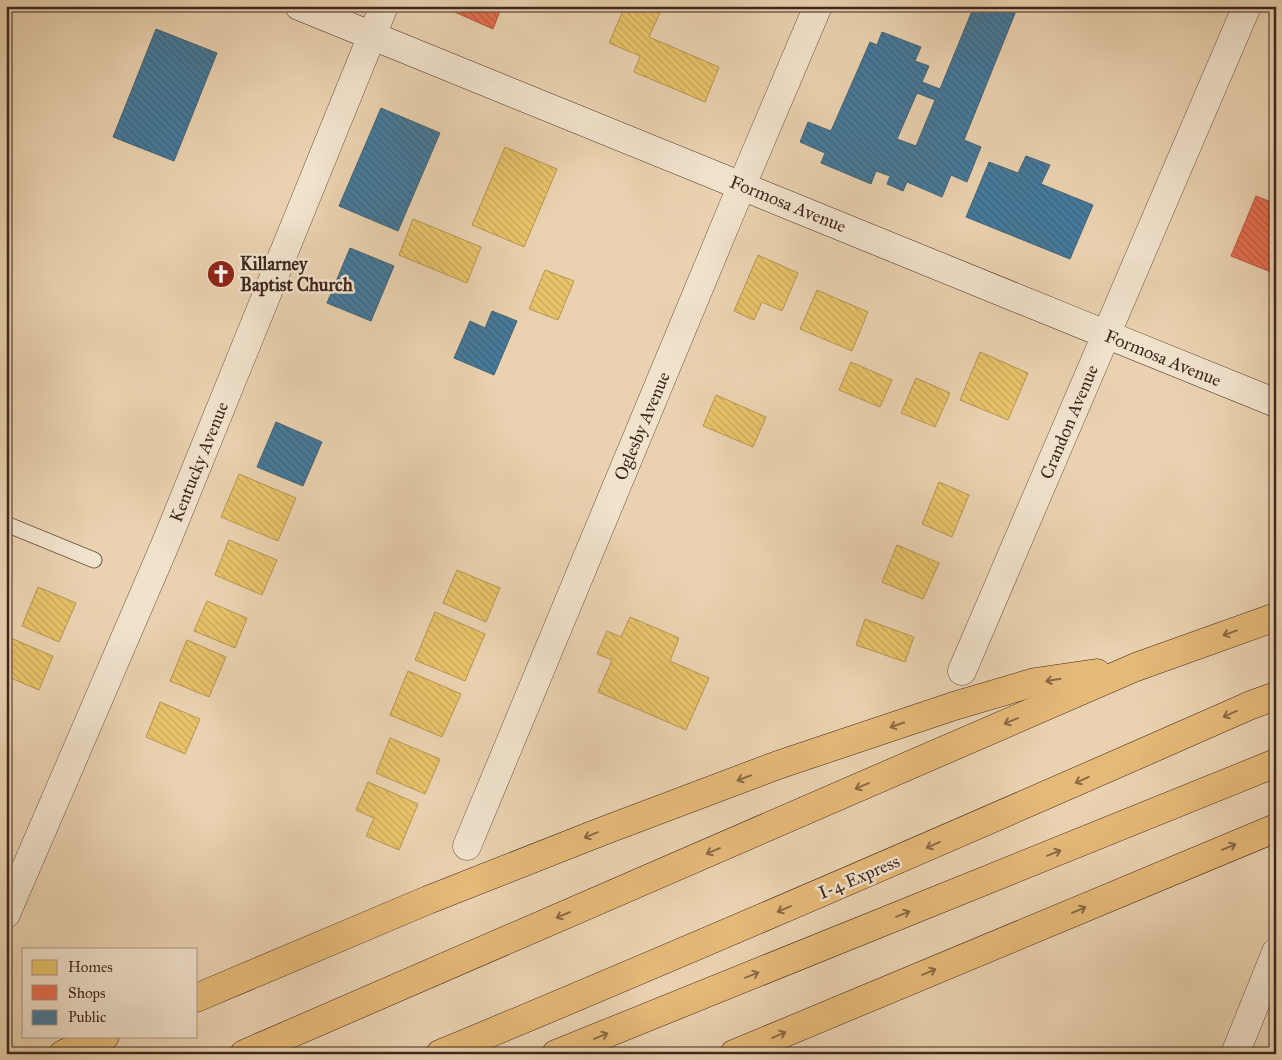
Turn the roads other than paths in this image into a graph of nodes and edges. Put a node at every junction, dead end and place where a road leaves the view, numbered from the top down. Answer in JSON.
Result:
{"nodes":[{"id":1,"x":300,"y":6,"type":"edge"},
{"id":2,"x":384,"y":6,"type":"edge"},
{"id":3,"x":818,"y":6,"type":"edge"},
{"id":4,"x":1247,"y":6,"type":"edge"},
{"id":5,"x":372,"y":35,"type":"junction"},
{"id":6,"x":742,"y":185,"type":"junction"},
{"id":7,"x":1106,"y":335,"type":"junction"},
{"id":8,"x":1276,"y":404,"type":"edge"},
{"id":9,"x":6,"y":524,"type":"edge"},
{"id":10,"x":94,"y":560,"type":"dead end"},
{"id":11,"x":1276,"y":617,"type":"edge"},
{"id":12,"x":1136,"y":667,"type":"junction"},
{"id":13,"x":962,"y":671,"type":"dead end"},
{"id":14,"x":1276,"y":696,"type":"edge"},
{"id":15,"x":1276,"y":763,"type":"edge"},
{"id":16,"x":1275,"y":828,"type":"edge"},
{"id":17,"x":466,"y":846,"type":"dead end"},
{"id":18,"x":6,"y":914,"type":"edge"},
{"id":19,"x":1276,"y":952,"type":"edge"},
{"id":20,"x":198,"y":997,"type":"edge"},
{"id":21,"x":100,"y":1038,"type":"edge"},
{"id":22,"x":63,"y":1054,"type":"edge"},
{"id":23,"x":244,"y":1054,"type":"edge"},
{"id":24,"x":440,"y":1054,"type":"edge"},
{"id":25,"x":556,"y":1054,"type":"edge"},
{"id":26,"x":734,"y":1054,"type":"edge"},
{"id":27,"x":1234,"y":1054,"type":"edge"}],
"edges":[{"from":1,"to":5,"type":"street","name":"Formosa Avenue"},
{"from":2,"to":5,"type":"street","name":"Kentucky Avenue"},
{"from":3,"to":6,"type":"street","name":"Oglesby Avenue"},
{"from":4,"to":7,"type":"street","name":"Crandon Avenue"},
{"from":5,"to":6,"type":"street","name":"Formosa Avenue"},
{"from":5,"to":18,"type":"street","name":"Kentucky Avenue"},
{"from":6,"to":7,"type":"street","name":"Formosa Avenue"},
{"from":6,"to":17,"type":"street","name":"Oglesby Avenue"},
{"from":7,"to":8,"type":"street","name":"Formosa Avenue"},
{"from":7,"to":13,"type":"street","name":"Crandon Avenue"},
{"from":9,"to":10,"type":"lane"},
{"from":11,"to":12,"type":"highway","one_way":true},
{"from":12,"to":20,"type":"highway","one_way":true},
{"from":12,"to":23,"type":"highway","one_way":true},
{"from":14,"to":24,"type":"highway","name":"I-4 Express","one_way":true},
{"from":25,"to":15,"type":"highway","one_way":true},
{"from":26,"to":16,"type":"highway","one_way":true},
{"from":19,"to":27,"type":"street"},
{"from":21,"to":22,"type":"highway"}]}
